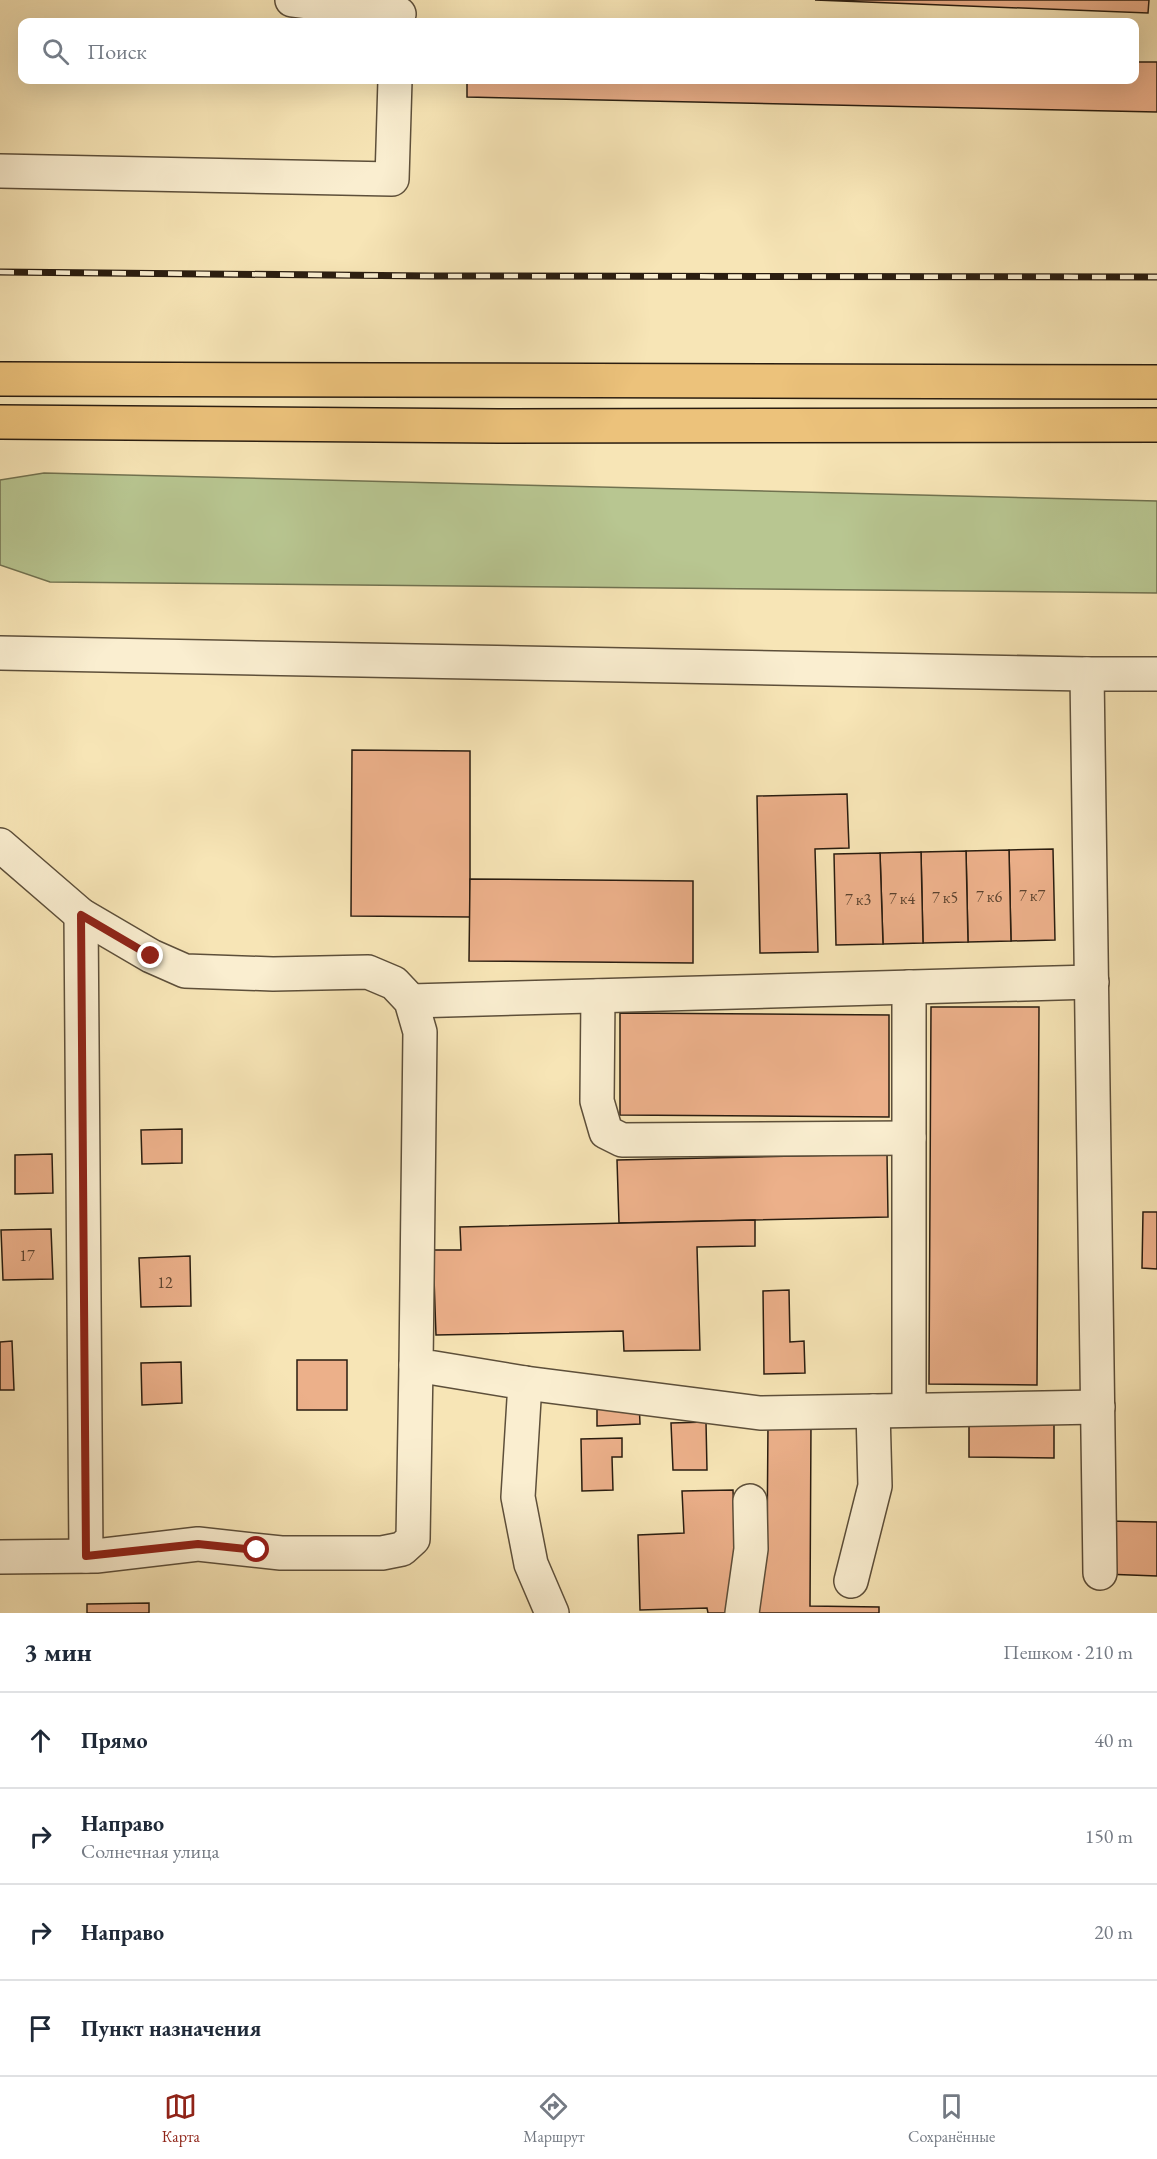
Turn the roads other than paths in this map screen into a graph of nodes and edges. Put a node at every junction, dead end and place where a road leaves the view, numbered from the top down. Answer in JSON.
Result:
{"nodes":[{"id":1,"x":292,"y":0,"type":"edge"},
{"id":2,"x":399,"y":12,"type":"edge"},
{"id":3,"x":395,"y":84,"type":"edge"},
{"id":4,"x":0,"y":171,"type":"edge"},
{"id":5,"x":0,"y":379,"type":"edge"},
{"id":6,"x":1157,"y":382,"type":"edge"},
{"id":7,"x":0,"y":422,"type":"edge"},
{"id":8,"x":1157,"y":424,"type":"edge"},
{"id":9,"x":0,"y":653,"type":"edge"},
{"id":10,"x":1157,"y":674,"type":"edge"},
{"id":11,"x":1087,"y":675,"type":"junction"},
{"id":12,"x":0,"y":845,"type":"edge"},
{"id":13,"x":81,"y":915,"type":"junction"},
{"id":14,"x":1092,"y":982,"type":"junction"},
{"id":15,"x":909,"y":987,"type":"junction"},
{"id":16,"x":598,"y":996,"type":"junction"},
{"id":17,"x":411,"y":1001,"type":"junction"},
{"id":18,"x":909,"y":1138,"type":"junction"},
{"id":19,"x":416,"y":1365,"type":"junction"},
{"id":20,"x":525,"y":1383,"type":"junction"},
{"id":21,"x":1098,"y":1407,"type":"junction"},
{"id":22,"x":909,"y":1410,"type":"junction"},
{"id":23,"x":873,"y":1411,"type":"junction"},
{"id":24,"x":750,"y":1501,"type":"dead end"},
{"id":25,"x":86,"y":1556,"type":"junction"},
{"id":26,"x":0,"y":1557,"type":"edge"},
{"id":27,"x":1100,"y":1573,"type":"dead end"},
{"id":28,"x":851,"y":1581,"type":"dead end"},
{"id":29,"x":552,"y":1613,"type":"edge"},
{"id":30,"x":742,"y":1613,"type":"edge"}],
"edges":[{"from":1,"to":2,"type":"street"},
{"from":3,"to":4,"type":"street"},
{"from":5,"to":6,"type":"main road"},
{"from":7,"to":8,"type":"main road"},
{"from":9,"to":11,"type":"street"},
{"from":10,"to":11,"type":"street"},
{"from":11,"to":14,"type":"street"},
{"from":12,"to":13,"type":"street"},
{"from":13,"to":17,"type":"street"},
{"from":13,"to":25,"type":"street"},
{"from":14,"to":15,"type":"street"},
{"from":14,"to":21,"type":"street"},
{"from":15,"to":16,"type":"street"},
{"from":15,"to":18,"type":"street"},
{"from":16,"to":17,"type":"street"},
{"from":16,"to":18,"type":"street"},
{"from":17,"to":19,"type":"street"},
{"from":18,"to":22,"type":"street"},
{"from":19,"to":20,"type":"street"},
{"from":19,"to":25,"type":"street"},
{"from":20,"to":23,"type":"street"},
{"from":20,"to":29,"type":"street"},
{"from":21,"to":22,"type":"street"},
{"from":21,"to":27,"type":"street"},
{"from":22,"to":23,"type":"street"},
{"from":23,"to":28,"type":"street"},
{"from":24,"to":30,"type":"street"},
{"from":25,"to":26,"type":"street"}]}
